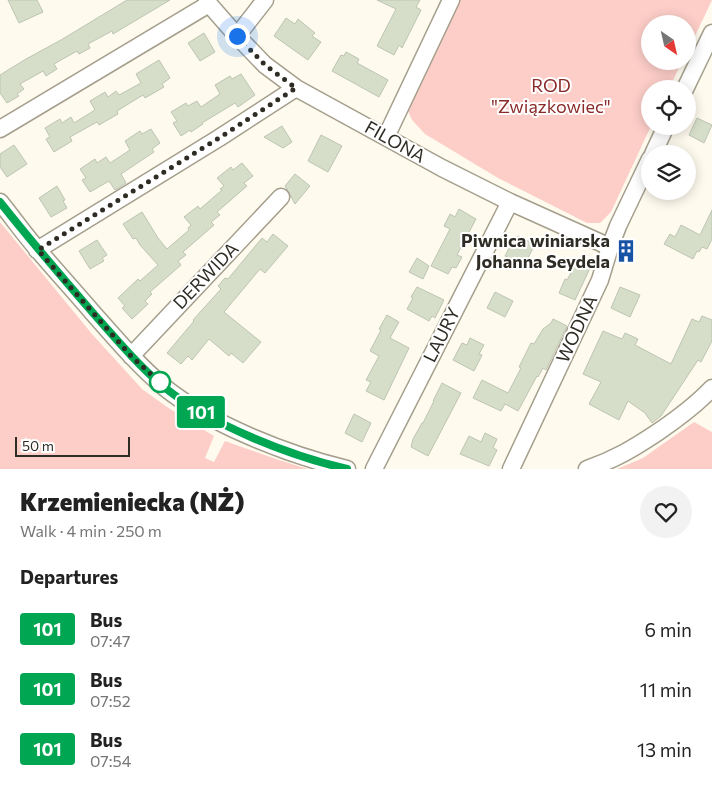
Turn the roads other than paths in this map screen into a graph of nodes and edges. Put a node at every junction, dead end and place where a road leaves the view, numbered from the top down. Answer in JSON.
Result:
{"nodes":[{"id":1,"x":265,"y":0,"type":"edge"},
{"id":2,"x":451,"y":0,"type":"edge"},
{"id":3,"x":208,"y":2,"type":"edge"},
{"id":4,"x":712,"y":34,"type":"edge"},
{"id":5,"x":237,"y":36,"type":"junction"},
{"id":6,"x":689,"y":80,"type":"edge"},
{"id":7,"x":296,"y":88,"type":"junction"},
{"id":8,"x":0,"y":129,"type":"edge"},
{"id":9,"x":386,"y":137,"type":"junction"},
{"id":10,"x":641,"y":178,"type":"edge"},
{"id":11,"x":282,"y":197,"type":"dead end"},
{"id":12,"x":0,"y":202,"type":"edge"},
{"id":13,"x":510,"y":202,"type":"junction"},
{"id":14,"x":610,"y":247,"type":"junction"},
{"id":15,"x":38,"y":250,"type":"junction"},
{"id":16,"x":131,"y":356,"type":"junction"},
{"id":17,"x":712,"y":388,"type":"edge"},
{"id":18,"x":347,"y":469,"type":"edge"},
{"id":19,"x":374,"y":469,"type":"edge"},
{"id":20,"x":511,"y":469,"type":"edge"},
{"id":21,"x":587,"y":469,"type":"edge"}],
"edges":[{"from":1,"to":5,"type":"street"},
{"from":2,"to":9,"type":"street"},
{"from":3,"to":5,"type":"street","name":"FILONA"},
{"from":3,"to":8,"type":"street"},
{"from":4,"to":6,"type":"street"},
{"from":5,"to":7,"type":"street","name":"FILONA"},
{"from":7,"to":9,"type":"street","name":"FILONA"},
{"from":7,"to":15,"type":"street"},
{"from":9,"to":13,"type":"street","name":"FILONA"},
{"from":10,"to":14,"type":"street","name":"WODNA"},
{"from":11,"to":16,"type":"street","name":"DERWIDA"},
{"from":12,"to":15,"type":"street"},
{"from":13,"to":14,"type":"street","name":"FILONA"},
{"from":13,"to":19,"type":"street","name":"LAURY"},
{"from":14,"to":20,"type":"street","name":"WODNA"},
{"from":15,"to":16,"type":"street"},
{"from":16,"to":18,"type":"street"},
{"from":17,"to":21,"type":"street"}]}
